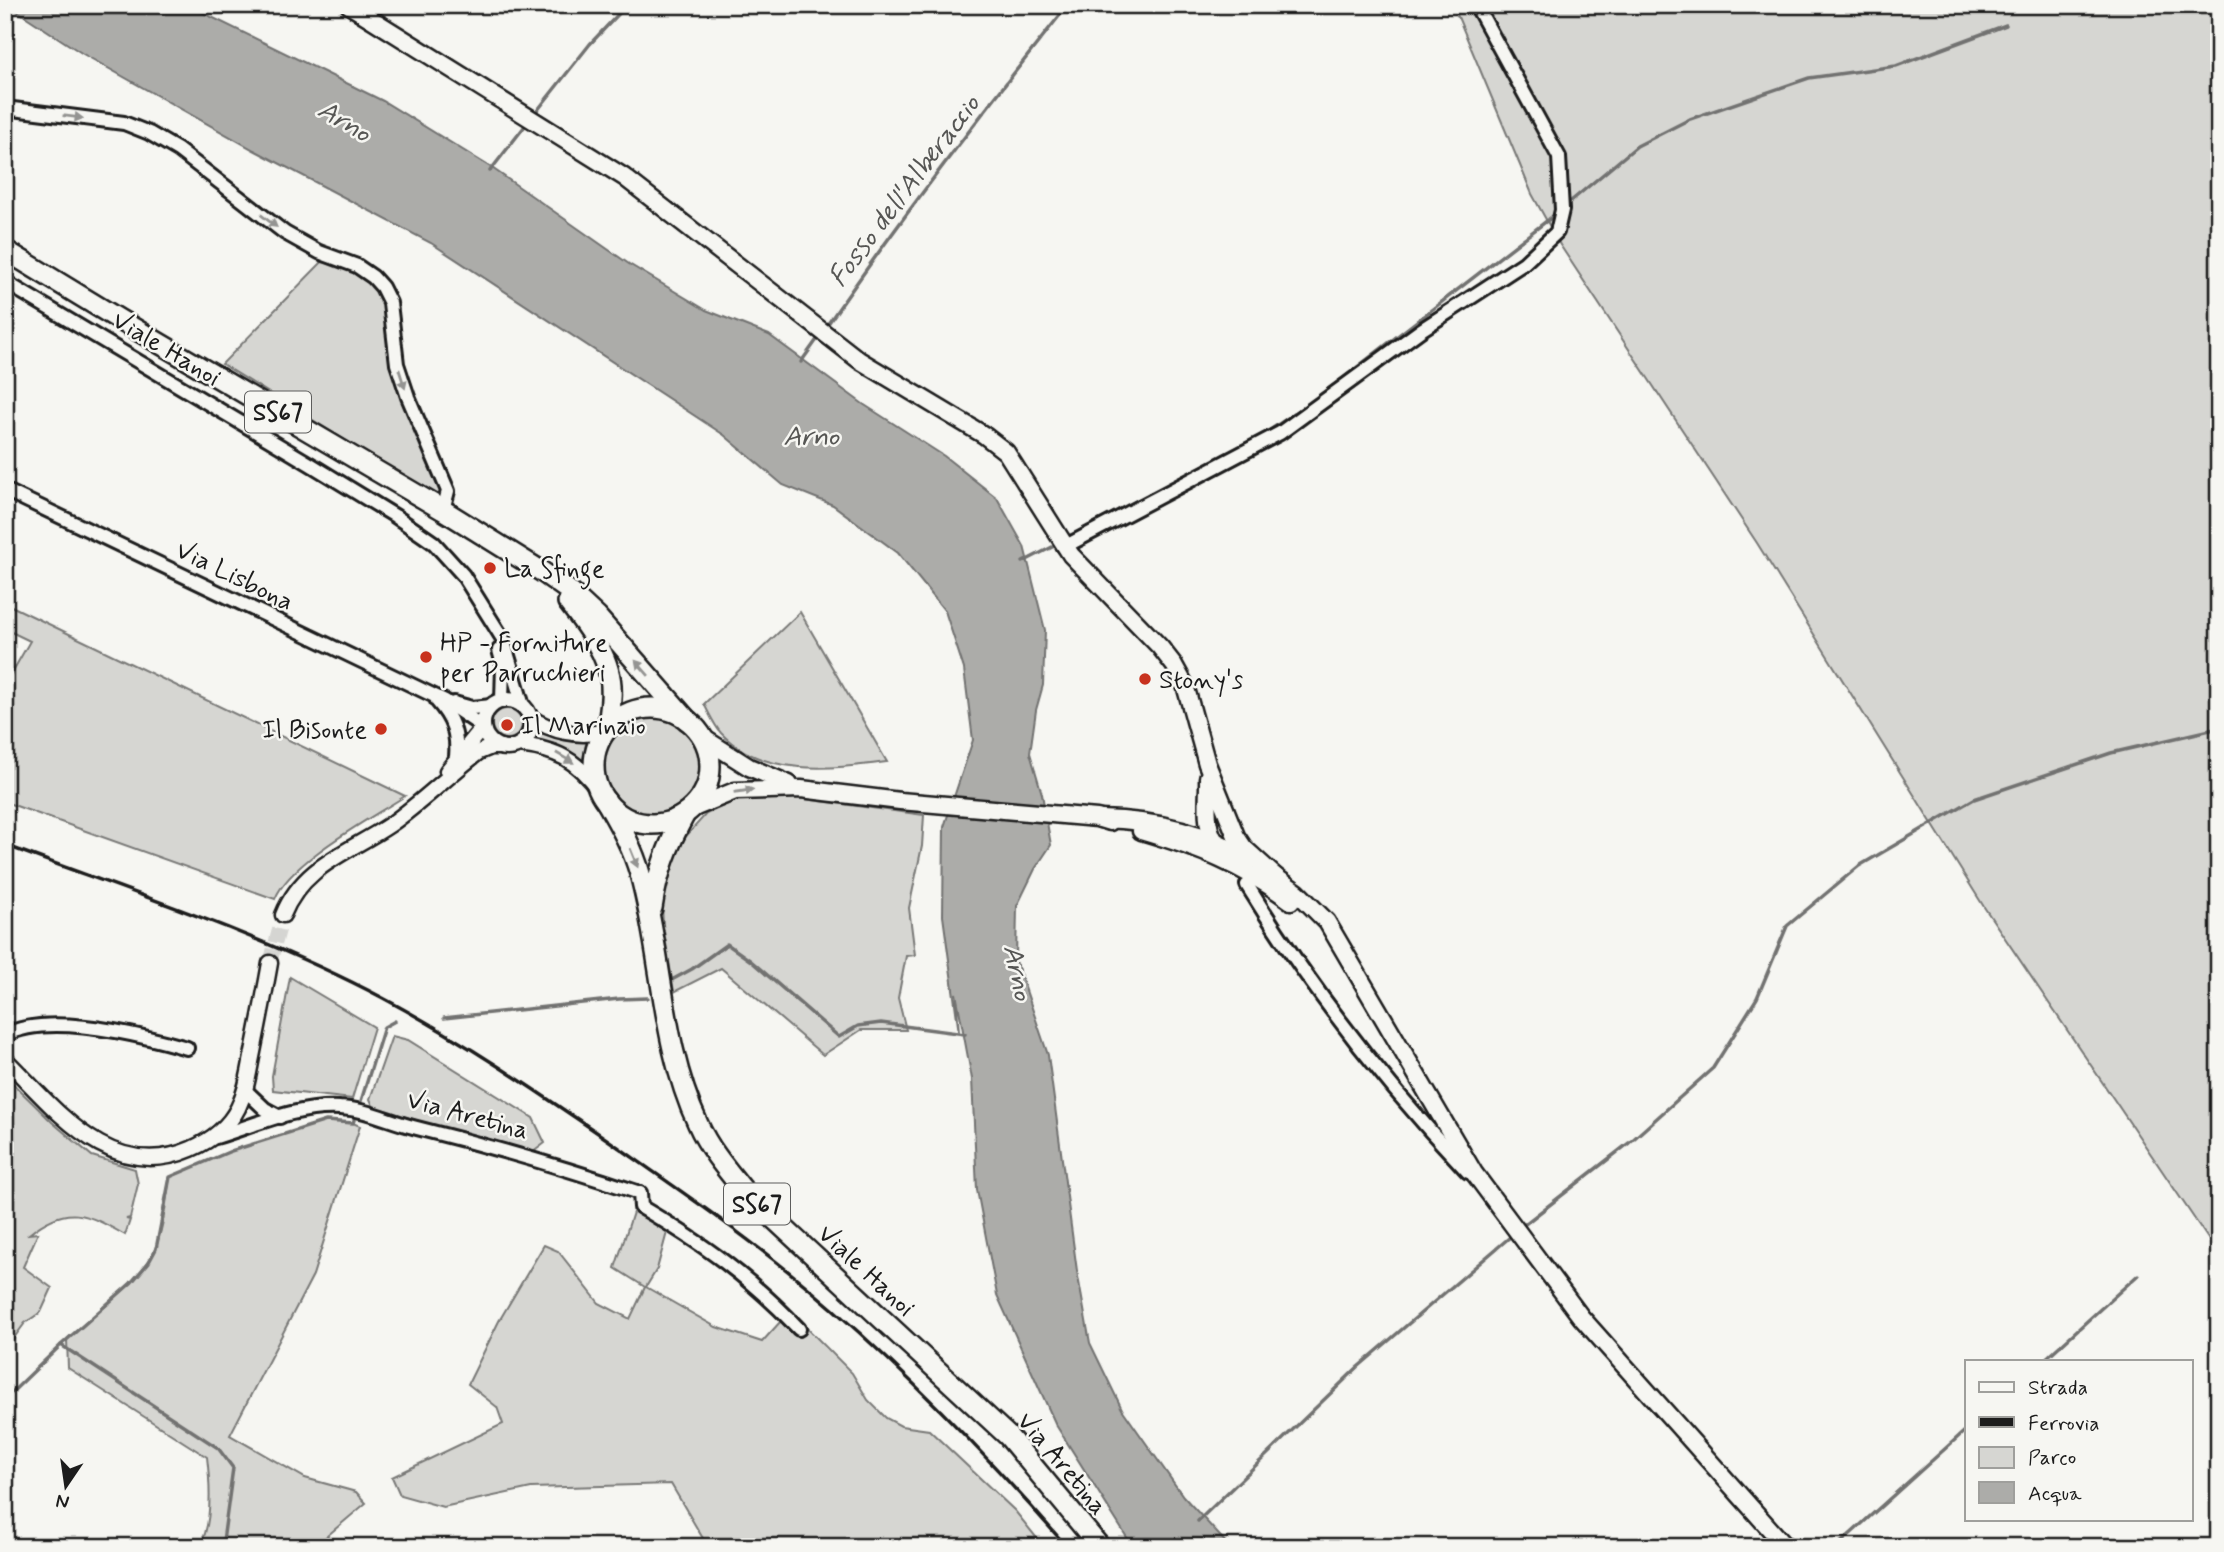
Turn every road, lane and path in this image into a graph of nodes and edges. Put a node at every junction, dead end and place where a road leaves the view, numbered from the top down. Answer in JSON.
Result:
{"nodes":[{"id":1,"x":349,"y":5,"type":"edge"},
{"id":2,"x":1476,"y":5,"type":"edge"},
{"id":3,"x":5,"y":108,"type":"edge"},
{"id":4,"x":5,"y":250,"type":"edge"},
{"id":5,"x":5,"y":282,"type":"edge"},
{"id":6,"x":5,"y":490,"type":"edge"},
{"id":7,"x":443,"y":510,"type":"junction"},
{"id":8,"x":1064,"y":547,"type":"junction"},
{"id":9,"x":548,"y":577,"type":"junction"},
{"id":10,"x":491,"y":620,"type":"junction"},
{"id":11,"x":432,"y":695,"type":"junction"},
{"id":12,"x":445,"y":701,"type":"junction"},
{"id":13,"x":497,"y":703,"type":"junction"},
{"id":14,"x":527,"y":712,"type":"junction"},
{"id":15,"x":687,"y":720,"type":"junction"},
{"id":16,"x":483,"y":727,"type":"junction"},
{"id":17,"x":606,"y":730,"type":"junction"},
{"id":18,"x":702,"y":737,"type":"junction"},
{"id":19,"x":520,"y":745,"type":"junction"},
{"id":20,"x":501,"y":747,"type":"junction"},
{"id":21,"x":456,"y":758,"type":"junction"},
{"id":22,"x":1207,"y":764,"type":"junction"},
{"id":23,"x":438,"y":785,"type":"junction"},
{"id":24,"x":801,"y":789,"type":"junction"},
{"id":25,"x":603,"y":795,"type":"junction"},
{"id":26,"x":1207,"y":808,"type":"junction"},
{"id":27,"x":1224,"y":808,"type":"junction"},
{"id":28,"x":688,"y":811,"type":"junction"},
{"id":29,"x":1098,"y":819,"type":"junction"},
{"id":30,"x":1147,"y":822,"type":"junction"},
{"id":31,"x":1215,"y":842,"type":"junction"},
{"id":32,"x":1184,"y":844,"type":"junction"},
{"id":33,"x":1240,"y":868,"type":"junction"},
{"id":34,"x":1276,"y":877,"type":"junction"},
{"id":35,"x":1247,"y":885,"type":"dead end"},
{"id":36,"x":283,"y":915,"type":"tunnel mouth"},
{"id":37,"x":651,"y":919,"type":"junction"},
{"id":38,"x":1338,"y":943,"type":"junction"},
{"id":39,"x":270,"y":963,"type":"tunnel mouth"},
{"id":40,"x":5,"y":1035,"type":"edge"},
{"id":41,"x":187,"y":1048,"type":"dead end"},
{"id":42,"x":5,"y":1059,"type":"edge"},
{"id":43,"x":245,"y":1090,"type":"junction"},
{"id":44,"x":237,"y":1111,"type":"junction"},
{"id":45,"x":280,"y":1116,"type":"junction"},
{"id":46,"x":259,"y":1123,"type":"junction"},
{"id":47,"x":212,"y":1138,"type":"junction"},
{"id":48,"x":1492,"y":1197,"type":"junction"},
{"id":49,"x":799,"y":1329,"type":"dead end"},
{"id":50,"x":986,"y":1414,"type":"joint"},
{"id":51,"x":1100,"y":1547,"type":"edge"},
{"id":52,"x":1786,"y":1547,"type":"edge"}],
"edges":[{"from":1,"to":8,"type":"main road"},
{"from":2,"to":8,"type":"street"},
{"from":3,"to":7,"type":"street","one_way":true},
{"from":4,"to":7,"type":"main road","number":"SS67"},
{"from":5,"to":10,"type":"street","name":"Viale Hanoi"},
{"from":6,"to":11,"type":"street","name":"Via Lisbona"},
{"from":7,"to":9,"type":"main road","number":"SS67"},
{"from":8,"to":22,"type":"main road"},
{"from":15,"to":9,"type":"main road","number":"SS67","one_way":true},
{"from":9,"to":17,"type":"main road","number":"SS67"},
{"from":10,"to":13,"type":"street","name":"Viale Hanoi"},
{"from":10,"to":14,"type":"street","name":"Viale Hanoi"},
{"from":11,"to":12,"type":"street","name":"Via Lisbona"},
{"from":11,"to":21,"type":"street"},
{"from":12,"to":13,"type":"street","name":"Via Lisbona"},
{"from":12,"to":16,"type":"street","name":"Via Lisbona"},
{"from":13,"to":14,"type":"street"},
{"from":13,"to":16,"type":"street","name":"Viale Hanoi"},
{"from":14,"to":17,"type":"street"},
{"from":14,"to":19,"type":"street"},
{"from":15,"to":17,"type":"main road"},
{"from":15,"to":18,"type":"main road","name":"Viale Hanoi"},
{"from":16,"to":20,"type":"street"},
{"from":16,"to":21,"type":"street"},
{"from":17,"to":25,"type":"main road","name":"Viale Hanoi"},
{"from":18,"to":24,"type":"main road"},
{"from":18,"to":28,"type":"main road","name":"Viale Hanoi"},
{"from":19,"to":20,"type":"street","name":"Viale Hanoi"},
{"from":19,"to":25,"type":"street","name":"Viale Hanoi","one_way":true},
{"from":20,"to":23,"type":"street"},
{"from":21,"to":23,"type":"street"},
{"from":22,"to":26,"type":"main road"},
{"from":22,"to":27,"type":"main road"},
{"from":23,"to":36,"type":"street"},
{"from":28,"to":24,"type":"main road","one_way":true},
{"from":24,"to":29,"type":"main road"},
{"from":25,"to":28,"type":"main road","name":"Viale Hanoi"},
{"from":25,"to":37,"type":"main road","name":"Viale Hanoi","number":"SS67","one_way":true},
{"from":26,"to":30,"type":"main road"},
{"from":26,"to":31,"type":"main road"},
{"from":27,"to":31,"type":"main road"},
{"from":27,"to":34,"type":"main road"},
{"from":28,"to":37,"type":"main road","name":"Viale Hanoi","number":"SS67"},
{"from":29,"to":30,"type":"main road"},
{"from":29,"to":32,"type":"main road"},
{"from":30,"to":31,"type":"main road"},
{"from":31,"to":32,"type":"main road"},
{"from":31,"to":33,"type":"main road"},
{"from":31,"to":34,"type":"main road"},
{"from":32,"to":33,"type":"main road"},
{"from":33,"to":38,"type":"main road"},
{"from":34,"to":38,"type":"main road"},
{"from":35,"to":48,"type":"street"},
{"from":37,"to":50,"type":"main road","name":"Viale Hanoi","number":"SS67"},
{"from":38,"to":48,"type":"main road"},
{"from":39,"to":43,"type":"street","name":"Via Aretina"},
{"from":40,"to":41,"type":"street"},
{"from":42,"to":47,"type":"street","name":"Via Aretina"},
{"from":43,"to":44,"type":"street","name":"Via Aretina"},
{"from":43,"to":45,"type":"street"},
{"from":44,"to":46,"type":"street"},
{"from":44,"to":47,"type":"street","name":"Via Aretina"},
{"from":45,"to":46,"type":"street","name":"Via Aretina"},
{"from":45,"to":49,"type":"street","name":"Via Aretina"},
{"from":46,"to":47,"type":"street","name":"Via Aretina"},
{"from":48,"to":52,"type":"main road"},
{"from":50,"to":51,"type":"main road","name":"Via Aretina","number":"SS67"}]}
